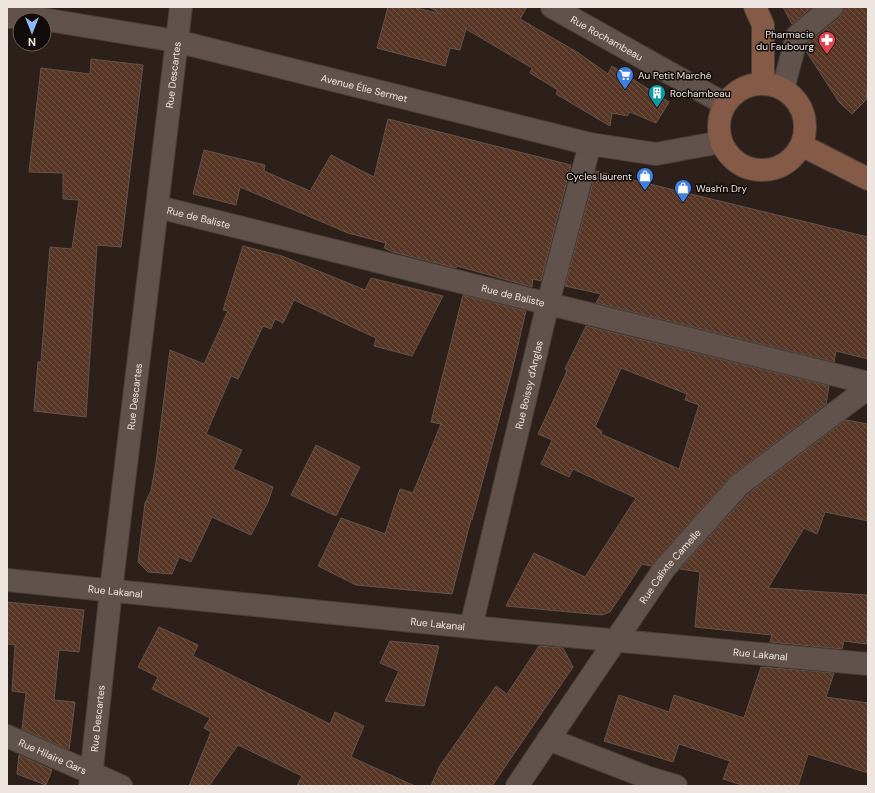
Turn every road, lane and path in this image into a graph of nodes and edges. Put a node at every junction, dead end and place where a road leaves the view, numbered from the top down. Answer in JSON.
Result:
{"nodes":[{"id":1,"x":181,"y":7,"type":"edge"},
{"id":2,"x":552,"y":7,"type":"edge"},
{"id":3,"x":755,"y":7,"type":"edge"},
{"id":4,"x":832,"y":7,"type":"edge"},
{"id":5,"x":7,"y":17,"type":"edge"},
{"id":6,"x":176,"y":41,"type":"junction"},
{"id":7,"x":773,"y":87,"type":"junction"},
{"id":8,"x":725,"y":104,"type":"junction"},
{"id":9,"x":721,"y":142,"type":"junction"},
{"id":10,"x":590,"y":144,"type":"junction"},
{"id":11,"x":801,"y":145,"type":"junction"},
{"id":12,"x":868,"y":179,"type":"edge"},
{"id":13,"x":158,"y":207,"type":"junction"},
{"id":14,"x":548,"y":303,"type":"junction"},
{"id":15,"x":868,"y":383,"type":"edge"},
{"id":16,"x":868,"y":388,"type":"edge"},
{"id":17,"x":7,"y":580,"type":"edge"},
{"id":18,"x":111,"y":590,"type":"junction"},
{"id":19,"x":471,"y":627,"type":"junction"},
{"id":20,"x":615,"y":640,"type":"junction"},
{"id":21,"x":868,"y":664,"type":"edge"},
{"id":22,"x":7,"y":736,"type":"edge"},
{"id":23,"x":548,"y":739,"type":"junction"},
{"id":24,"x":91,"y":780,"type":"edge"},
{"id":25,"x":646,"y":782,"type":"edge"},
{"id":26,"x":121,"y":786,"type":"edge"},
{"id":27,"x":517,"y":786,"type":"edge"},
{"id":28,"x":676,"y":786,"type":"edge"}],
"edges":[{"from":1,"to":6,"type":"street","name":"Rue Descartes"},
{"from":2,"to":8,"type":"street","name":"Rue Rochambeau"},
{"from":3,"to":7,"type":"main road"},
{"from":4,"to":7,"type":"street"},
{"from":5,"to":6,"type":"street","name":"Avenue Élie Sermet"},
{"from":6,"to":10,"type":"street","name":"Avenue Élie Sermet"},
{"from":6,"to":13,"type":"street","name":"Rue Descartes"},
{"from":7,"to":8,"type":"main road"},
{"from":7,"to":11,"type":"main road"},
{"from":8,"to":9,"type":"main road"},
{"from":9,"to":10,"type":"street","name":"Avenue Élie Sermet"},
{"from":9,"to":11,"type":"main road"},
{"from":10,"to":14,"type":"street","name":"Rue Boissy d'Anglas"},
{"from":11,"to":12,"type":"main road"},
{"from":13,"to":14,"type":"street","name":"Rue de Baliste"},
{"from":13,"to":18,"type":"street","name":"Rue Descartes"},
{"from":14,"to":15,"type":"street","name":"Rue de Baliste"},
{"from":14,"to":19,"type":"street","name":"Rue Boissy d'Anglas"},
{"from":16,"to":20,"type":"street","name":"Rue Calixte Camelle"},
{"from":17,"to":18,"type":"street","name":"Rue Lakanal"},
{"from":18,"to":19,"type":"street","name":"Rue Lakanal"},
{"from":18,"to":24,"type":"street","name":"Rue Descartes"},
{"from":19,"to":20,"type":"street","name":"Rue Lakanal"},
{"from":20,"to":21,"type":"street","name":"Rue Lakanal"},
{"from":20,"to":23,"type":"street","name":"Rue Calixte Camelle"},
{"from":22,"to":24,"type":"street","name":"Rue Hilaire Gars"},
{"from":23,"to":25,"type":"street"},
{"from":23,"to":27,"type":"street","name":"Rue Calixte Camelle"},
{"from":24,"to":26,"type":"street","name":"Rue Hilaire Gars"},
{"from":25,"to":28,"type":"street"}]}
